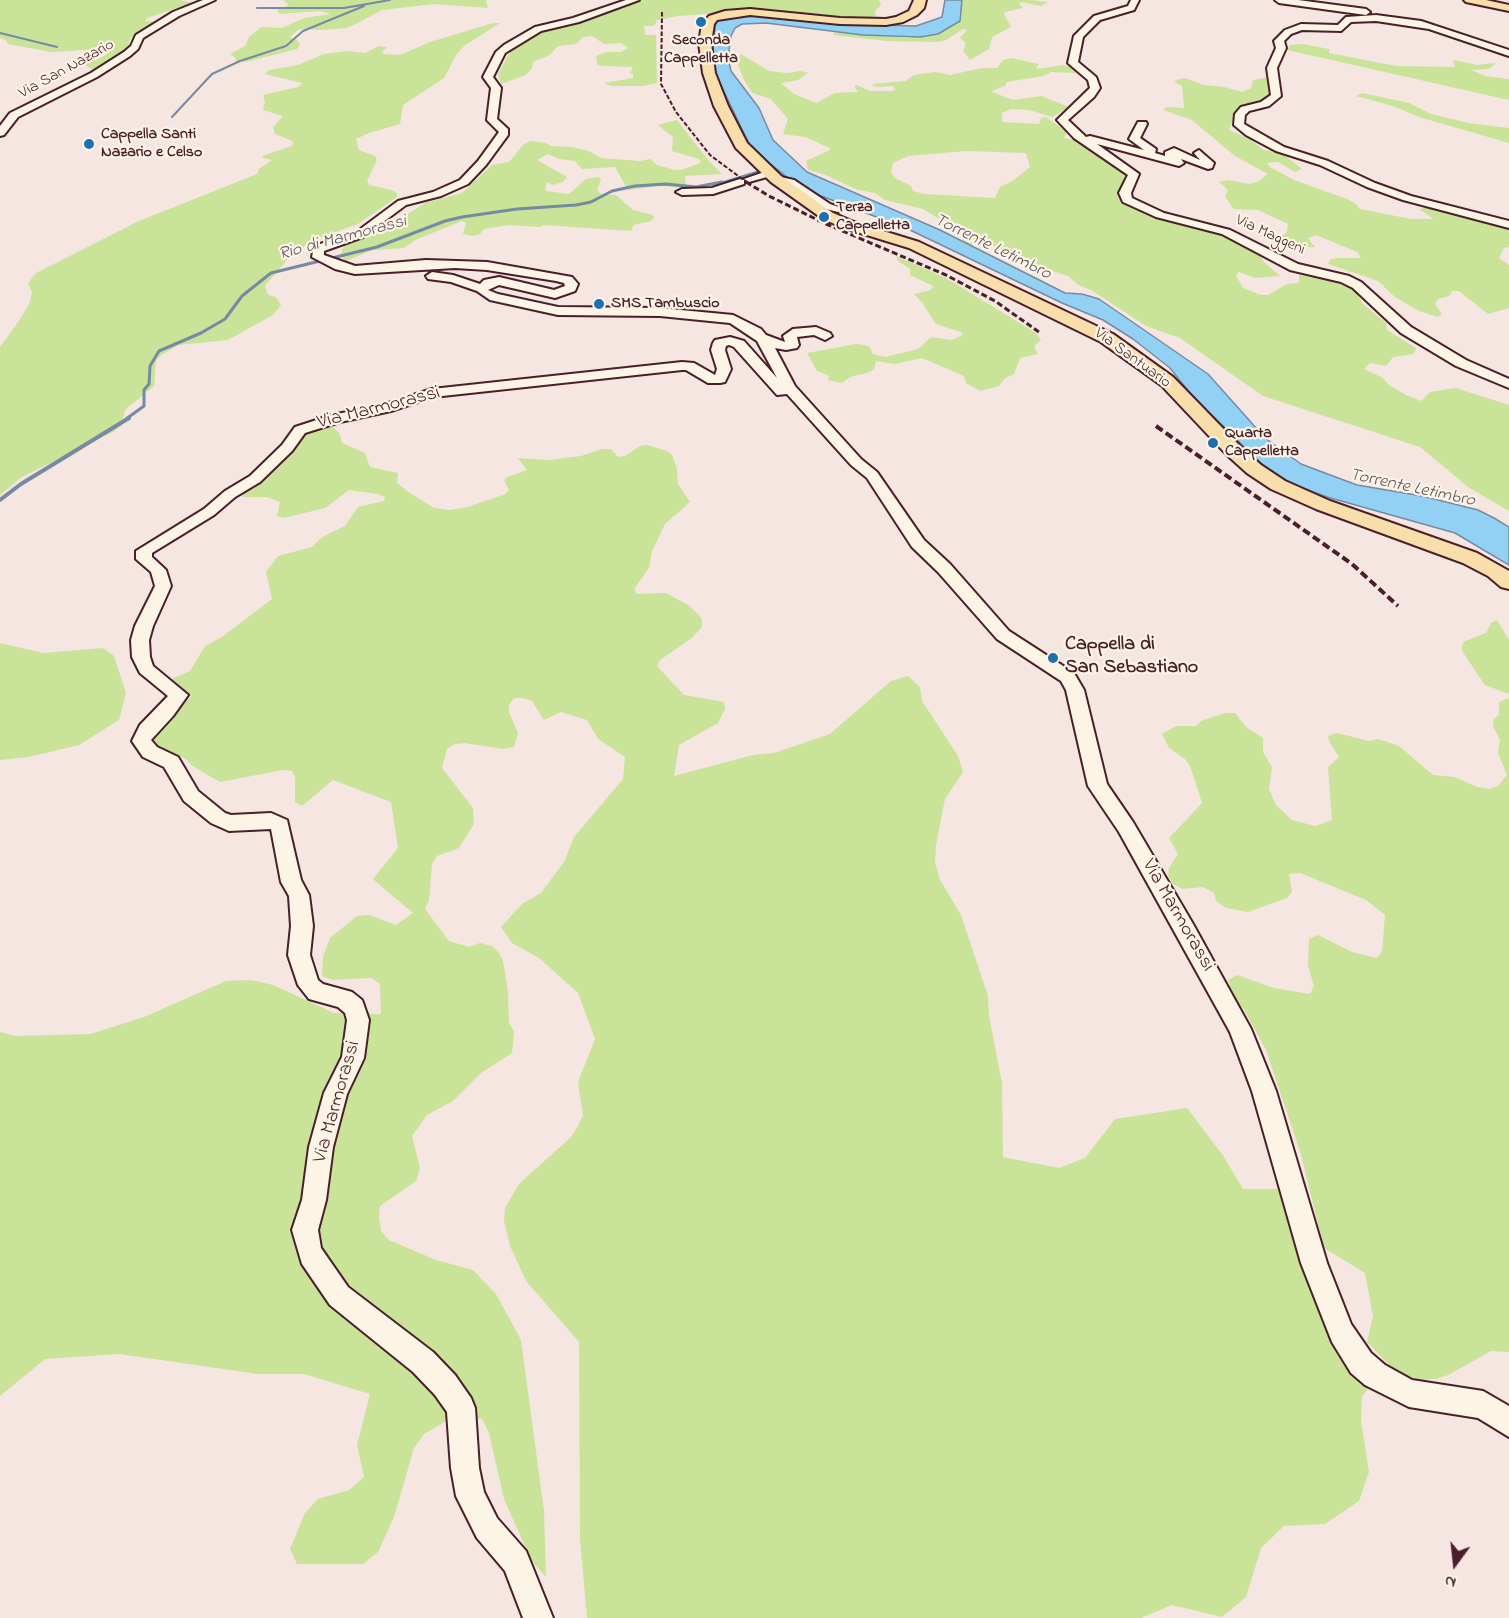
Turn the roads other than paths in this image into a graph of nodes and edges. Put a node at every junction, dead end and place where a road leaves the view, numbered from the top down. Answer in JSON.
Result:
{"nodes":[{"id":1,"x":211,"y":0,"type":"edge"},
{"id":2,"x":635,"y":0,"type":"edge"},
{"id":3,"x":920,"y":0,"type":"edge"},
{"id":4,"x":1135,"y":0,"type":"edge"},
{"id":5,"x":1279,"y":0,"type":"edge"},
{"id":6,"x":1470,"y":0,"type":"edge"},
{"id":7,"x":1509,"y":8,"type":"edge"},
{"id":8,"x":176,"y":14,"type":"junction"},
{"id":9,"x":158,"y":17,"type":"dead end"},
{"id":10,"x":1430,"y":27,"type":"junction"},
{"id":11,"x":1509,"y":53,"type":"edge"},
{"id":12,"x":1143,"y":124,"type":"dead end"},
{"id":13,"x":1075,"y":131,"type":"junction"},
{"id":14,"x":0,"y":133,"type":"edge"},
{"id":15,"x":1199,"y":153,"type":"dead end"},
{"id":16,"x":1158,"y":156,"type":"junction"},
{"id":17,"x":773,"y":176,"type":"junction"},
{"id":18,"x":682,"y":192,"type":"dead end"},
{"id":19,"x":838,"y":209,"type":"dead end"},
{"id":20,"x":1509,"y":225,"type":"edge"},
{"id":21,"x":432,"y":276,"type":"dead end"},
{"id":22,"x":482,"y":289,"type":"junction"},
{"id":23,"x":763,"y":339,"type":"junction"},
{"id":24,"x":820,"y":341,"type":"dead end"},
{"id":25,"x":1509,"y":384,"type":"edge"},
{"id":26,"x":802,"y":404,"type":"junction"},
{"id":27,"x":1509,"y":582,"type":"edge"},
{"id":28,"x":1509,"y":1423,"type":"edge"},
{"id":29,"x":538,"y":1618,"type":"edge"}],
"edges":[{"from":1,"to":8,"type":"street","name":"Via San Nazario"},
{"from":2,"to":22,"type":"street"},
{"from":3,"to":17,"type":"main road","name":"Via Santuario"},
{"from":4,"to":13,"type":"street"},
{"from":5,"to":10,"type":"street"},
{"from":6,"to":7,"type":"main road"},
{"from":8,"to":9,"type":"street"},
{"from":8,"to":14,"type":"street","name":"Via San Nazario"},
{"from":10,"to":11,"type":"street"},
{"from":10,"to":20,"type":"street"},
{"from":12,"to":16,"type":"street"},
{"from":13,"to":16,"type":"street"},
{"from":13,"to":25,"type":"street","name":"Via Maggeni"},
{"from":15,"to":16,"type":"street"},
{"from":17,"to":18,"type":"street"},
{"from":17,"to":19,"type":"street"},
{"from":17,"to":27,"type":"main road","name":"Via Santuario"},
{"from":21,"to":22,"type":"street"},
{"from":22,"to":23,"type":"street"},
{"from":23,"to":24,"type":"street"},
{"from":23,"to":26,"type":"street","name":"Via Marmorassi"},
{"from":26,"to":28,"type":"street","name":"Via Marmorassi"},
{"from":26,"to":29,"type":"street","name":"Via Marmorassi"}]}
